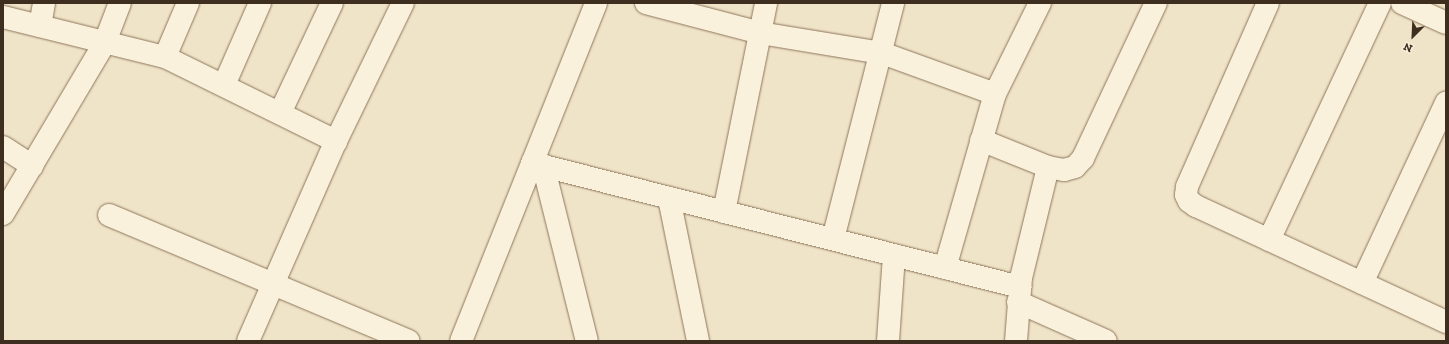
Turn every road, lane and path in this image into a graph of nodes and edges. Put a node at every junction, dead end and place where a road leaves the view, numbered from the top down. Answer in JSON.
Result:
{"nodes":[{"id":1,"x":44,"y":3,"type":"edge"},
{"id":2,"x":120,"y":3,"type":"edge"},
{"id":3,"x":188,"y":3,"type":"edge"},
{"id":4,"x":260,"y":3,"type":"edge"},
{"id":5,"x":332,"y":3,"type":"edge"},
{"id":6,"x":402,"y":3,"type":"edge"},
{"id":7,"x":596,"y":3,"type":"edge"},
{"id":8,"x":646,"y":3,"type":"edge"},
{"id":9,"x":766,"y":3,"type":"edge"},
{"id":10,"x":894,"y":3,"type":"edge"},
{"id":11,"x":1040,"y":3,"type":"edge"},
{"id":12,"x":1156,"y":3,"type":"edge"},
{"id":13,"x":1268,"y":3,"type":"edge"},
{"id":14,"x":1380,"y":3,"type":"edge"},
{"id":15,"x":1404,"y":3,"type":"edge"},
{"id":16,"x":3,"y":17,"type":"edge"},
{"id":17,"x":1446,"y":23,"type":"edge"},
{"id":18,"x":40,"y":26,"type":"junction"},
{"id":19,"x":760,"y":33,"type":"junction"},
{"id":20,"x":105,"y":42,"type":"junction"},
{"id":21,"x":882,"y":53,"type":"junction"},
{"id":22,"x":165,"y":57,"type":"junction"},
{"id":23,"x":224,"y":85,"type":"junction"},
{"id":24,"x":995,"y":94,"type":"junction"},
{"id":25,"x":1446,"y":103,"type":"edge"},
{"id":26,"x":280,"y":113,"type":"junction"},
{"id":27,"x":981,"y":140,"type":"junction"},
{"id":28,"x":336,"y":141,"type":"junction"},
{"id":29,"x":3,"y":147,"type":"edge"},
{"id":30,"x":537,"y":164,"type":"junction"},
{"id":31,"x":32,"y":166,"type":"junction"},
{"id":32,"x":1048,"y":167,"type":"junction"},
{"id":33,"x":669,"y":198,"type":"junction"},
{"id":34,"x":724,"y":212,"type":"junction"},
{"id":35,"x":3,"y":214,"type":"edge"},
{"id":36,"x":109,"y":215,"type":"dead end"},
{"id":37,"x":833,"y":239,"type":"junction"},
{"id":38,"x":1269,"y":240,"type":"junction"},
{"id":39,"x":894,"y":255,"type":"junction"},
{"id":40,"x":945,"y":268,"type":"junction"},
{"id":41,"x":1362,"y":283,"type":"junction"},
{"id":42,"x":274,"y":284,"type":"junction"},
{"id":43,"x":1019,"y":295,"type":"junction"},
{"id":44,"x":1446,"y":322,"type":"edge"},
{"id":45,"x":248,"y":341,"type":"edge"},
{"id":46,"x":409,"y":341,"type":"edge"},
{"id":47,"x":461,"y":341,"type":"edge"},
{"id":48,"x":587,"y":341,"type":"edge"},
{"id":49,"x":698,"y":341,"type":"edge"},
{"id":50,"x":888,"y":341,"type":"edge"},
{"id":51,"x":1016,"y":341,"type":"edge"},
{"id":52,"x":1106,"y":341,"type":"edge"}],
"edges":[{"from":1,"to":18,"type":"street"},
{"from":2,"to":20,"type":"street"},
{"from":3,"to":22,"type":"street"},
{"from":4,"to":23,"type":"street"},
{"from":5,"to":26,"type":"street"},
{"from":6,"to":28,"type":"street"},
{"from":7,"to":30,"type":"street"},
{"from":8,"to":19,"type":"street"},
{"from":9,"to":19,"type":"street"},
{"from":10,"to":21,"type":"street"},
{"from":11,"to":24,"type":"street"},
{"from":12,"to":32,"type":"street"},
{"from":13,"to":38,"type":"street"},
{"from":14,"to":38,"type":"street"},
{"from":15,"to":17,"type":"street"},
{"from":16,"to":18,"type":"street"},
{"from":18,"to":20,"type":"street"},
{"from":19,"to":21,"type":"street"},
{"from":19,"to":34,"type":"street"},
{"from":20,"to":22,"type":"street"},
{"from":20,"to":31,"type":"street"},
{"from":21,"to":24,"type":"street"},
{"from":21,"to":37,"type":"street"},
{"from":22,"to":23,"type":"street"},
{"from":23,"to":26,"type":"street"},
{"from":24,"to":27,"type":"street"},
{"from":25,"to":41,"type":"street"},
{"from":26,"to":28,"type":"street"},
{"from":27,"to":32,"type":"street"},
{"from":27,"to":40,"type":"street"},
{"from":28,"to":42,"type":"street"},
{"from":29,"to":31,"type":"street"},
{"from":30,"to":33,"type":"street"},
{"from":30,"to":47,"type":"street"},
{"from":30,"to":48,"type":"street"},
{"from":31,"to":35,"type":"street"},
{"from":32,"to":43,"type":"street"},
{"from":33,"to":34,"type":"street"},
{"from":33,"to":49,"type":"street"},
{"from":34,"to":37,"type":"street"},
{"from":36,"to":42,"type":"street"},
{"from":37,"to":39,"type":"street"},
{"from":38,"to":41,"type":"street"},
{"from":39,"to":40,"type":"street"},
{"from":39,"to":50,"type":"street"},
{"from":40,"to":43,"type":"street"},
{"from":41,"to":44,"type":"street"},
{"from":42,"to":45,"type":"street"},
{"from":42,"to":46,"type":"street"},
{"from":43,"to":51,"type":"street"},
{"from":43,"to":52,"type":"street"}]}
